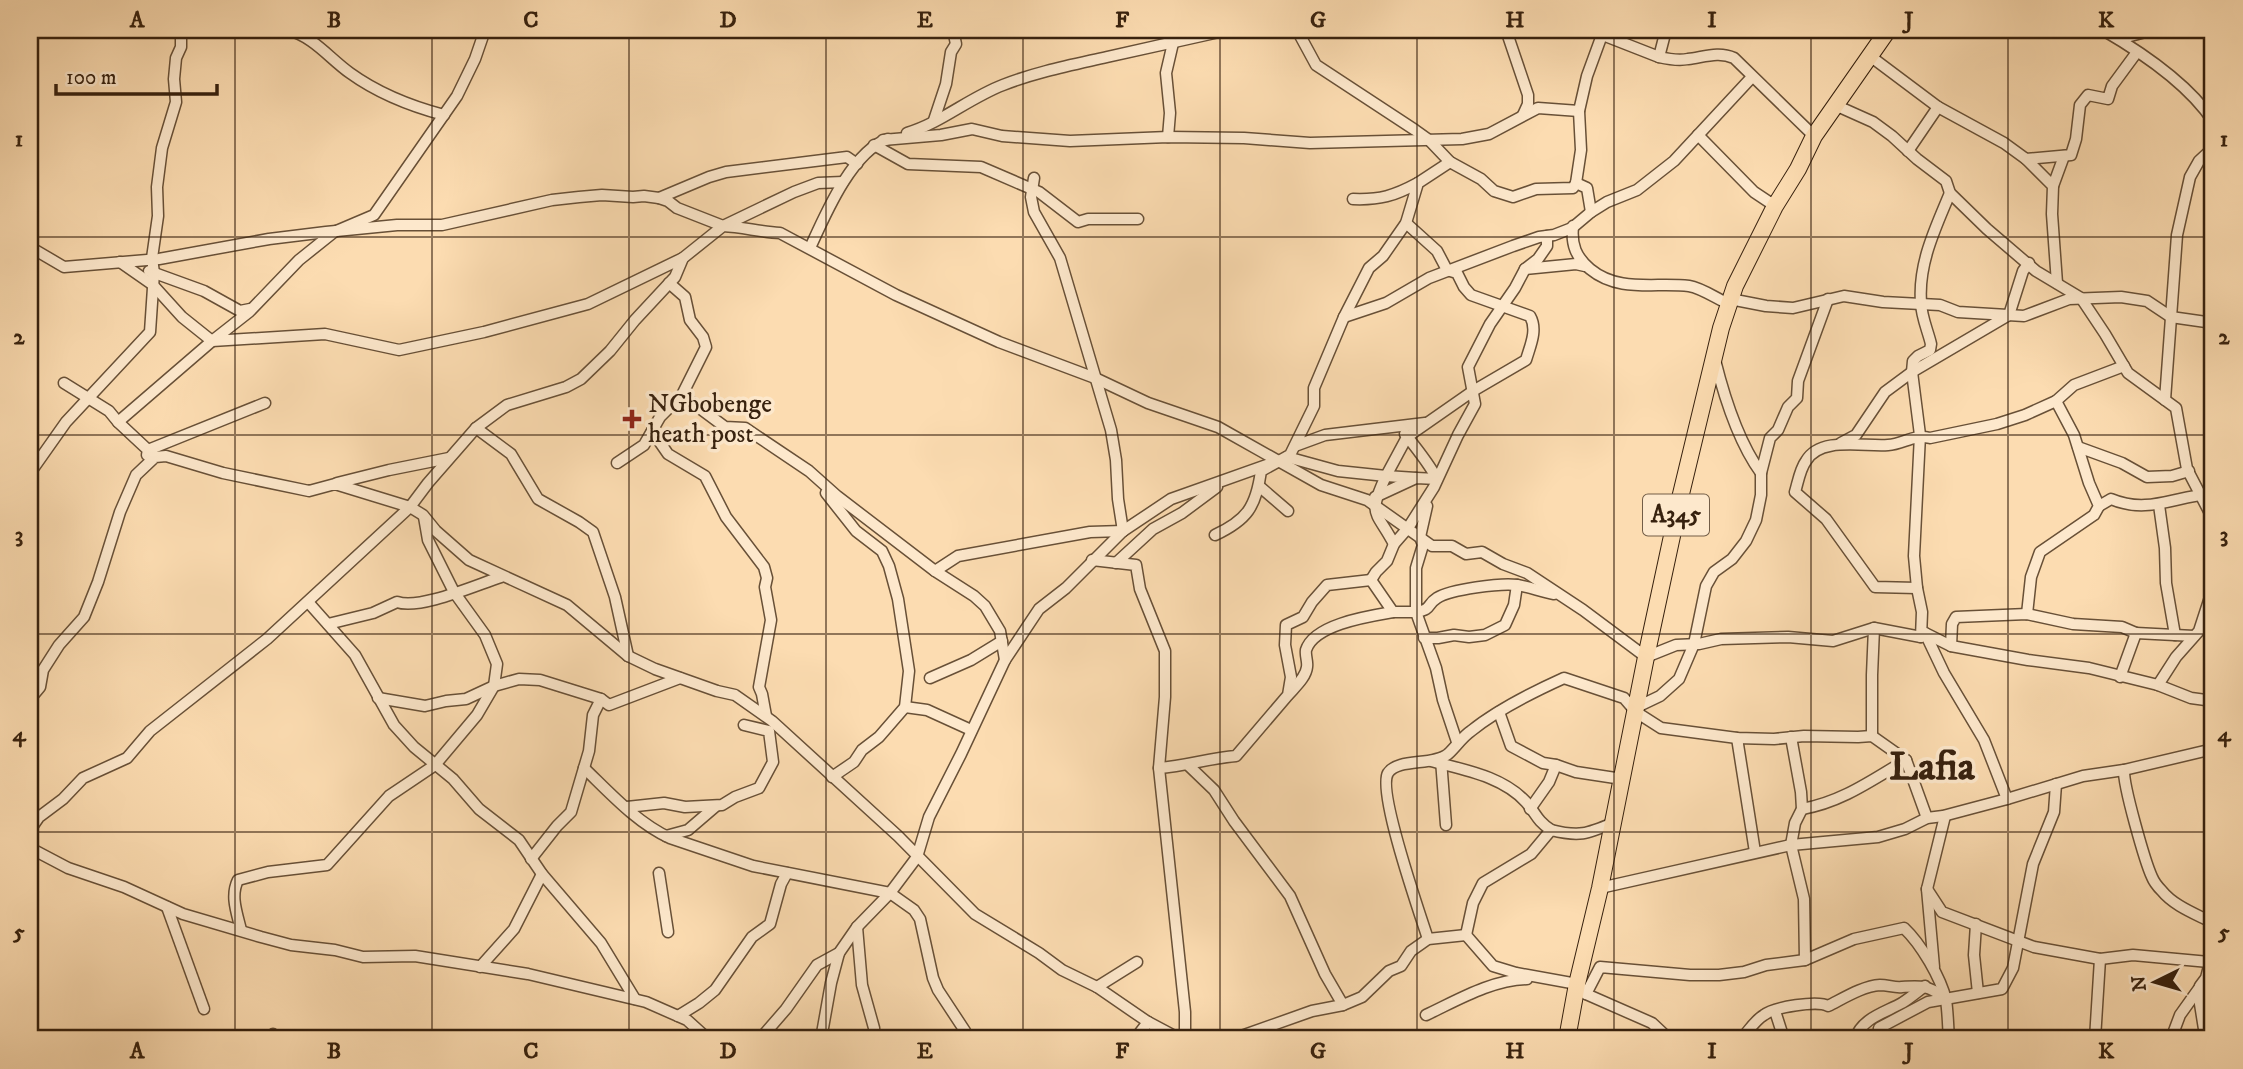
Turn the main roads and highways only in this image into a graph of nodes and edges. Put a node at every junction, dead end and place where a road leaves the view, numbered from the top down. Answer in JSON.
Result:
{"nodes":[{"id":1,"x":1888,"y":30,"type":"edge"},
{"id":2,"x":1567,"y":1039,"type":"edge"}],
"edges":[{"from":1,"to":2,"type":"highway","number":"A345"}]}
